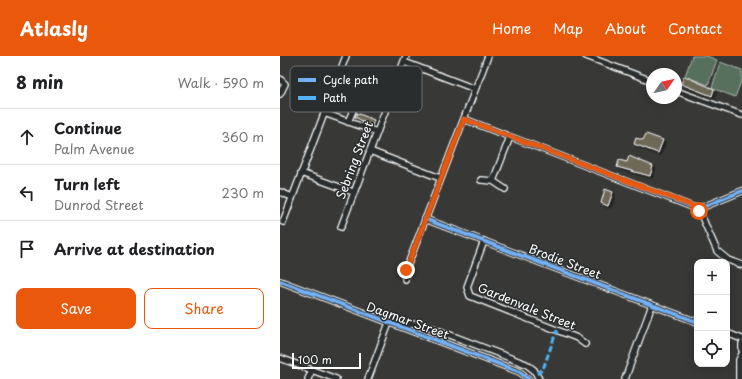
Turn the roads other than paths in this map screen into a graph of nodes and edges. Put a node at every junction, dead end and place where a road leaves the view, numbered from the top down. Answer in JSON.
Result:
{"nodes":[{"id":1,"x":346,"y":56,"type":"edge"},
{"id":2,"x":406,"y":56,"type":"edge"},
{"id":3,"x":488,"y":56,"type":"edge"},
{"id":4,"x":586,"y":56,"type":"edge"},
{"id":5,"x":404,"y":62,"type":"junction"},
{"id":6,"x":342,"y":66,"type":"edge"},
{"id":7,"x":403,"y":66,"type":"edge"},
{"id":8,"x":415,"y":66,"type":"edge"},
{"id":9,"x":422,"y":69,"type":"edge"},
{"id":10,"x":280,"y":79,"type":"edge"},
{"id":11,"x":646,"y":79,"type":"edge"},
{"id":12,"x":475,"y":89,"type":"junction"},
{"id":13,"x":682,"y":93,"type":"edge"},
{"id":14,"x":280,"y":94,"type":"edge"},
{"id":15,"x":352,"y":112,"type":"edge"},
{"id":16,"x":385,"y":112,"type":"edge"},
{"id":17,"x":324,"y":113,"type":"joint"},
{"id":18,"x":742,"y":115,"type":"edge"},
{"id":19,"x":464,"y":119,"type":"junction"},
{"id":20,"x":348,"y":122,"type":"junction"},
{"id":21,"x":377,"y":132,"type":"junction"},
{"id":22,"x":510,"y":137,"type":"junction"},
{"id":23,"x":370,"y":151,"type":"junction"},
{"id":24,"x":301,"y":173,"type":"junction"},
{"id":25,"x":440,"y":178,"type":"junction"},
{"id":26,"x":481,"y":180,"type":"dead end"},
{"id":27,"x":493,"y":181,"type":"junction"},
{"id":28,"x":505,"y":189,"type":"dead end"},
{"id":29,"x":742,"y":191,"type":"edge"},
{"id":30,"x":280,"y":192,"type":"edge"},
{"id":31,"x":354,"y":192,"type":"junction"},
{"id":32,"x":292,"y":197,"type":"junction"},
{"id":33,"x":698,"y":208,"type":"junction"},
{"id":34,"x":425,"y":219,"type":"junction"},
{"id":35,"x":283,"y":222,"type":"dead end"},
{"id":36,"x":341,"y":227,"type":"dead end"},
{"id":37,"x":484,"y":241,"type":"junction"},
{"id":38,"x":742,"y":265,"type":"edge"},
{"id":39,"x":405,"y":279,"type":"dead end"},
{"id":40,"x":280,"y":281,"type":"edge"},
{"id":41,"x":652,"y":305,"type":"junction"},
{"id":42,"x":694,"y":321,"type":"edge"},
{"id":43,"x":390,"y":323,"type":"junction"},
{"id":44,"x":730,"y":334,"type":"edge"},
{"id":45,"x":742,"y":339,"type":"edge"},
{"id":46,"x":585,"y":344,"type":"dead end"},
{"id":47,"x":742,"y":344,"type":"edge"},
{"id":48,"x":742,"y":350,"type":"edge"},
{"id":49,"x":742,"y":354,"type":"edge"},
{"id":50,"x":280,"y":358,"type":"edge"},
{"id":51,"x":312,"y":370,"type":"junction"},
{"id":52,"x":308,"y":379,"type":"edge"},
{"id":53,"x":336,"y":379,"type":"edge"},
{"id":54,"x":368,"y":379,"type":"edge"},
{"id":55,"x":528,"y":379,"type":"edge"},
{"id":56,"x":539,"y":379,"type":"edge"},
{"id":57,"x":625,"y":379,"type":"edge"},
{"id":58,"x":739,"y":379,"type":"edge"}],
"edges":[{"from":1,"to":6,"type":"street"},
{"from":2,"to":5,"type":"street","name":"Sebring Street"},
{"from":3,"to":12,"type":"street"},
{"from":4,"to":11,"type":"street"},
{"from":5,"to":7,"type":"street","name":"Sebring Street"},
{"from":5,"to":8,"type":"street"},
{"from":9,"to":12,"type":"street"},
{"from":10,"to":14,"type":"street"},
{"from":12,"to":19,"type":"street"},
{"from":13,"to":18,"type":"street"},
{"from":15,"to":20,"type":"street"},
{"from":16,"to":21,"type":"street","name":"Sebring Street"},
{"from":17,"to":20,"type":"street"},
{"from":17,"to":24,"type":"street"},
{"from":19,"to":22,"type":"street"},
{"from":19,"to":25,"type":"street"},
{"from":20,"to":21,"type":"street"},
{"from":21,"to":23,"type":"street","name":"Sebring Street"},
{"from":22,"to":27,"type":"street"},
{"from":22,"to":33,"type":"street"},
{"from":23,"to":25,"type":"street"},
{"from":23,"to":31,"type":"street","name":"Sebring Street"},
{"from":24,"to":31,"type":"street"},
{"from":24,"to":32,"type":"street"},
{"from":25,"to":34,"type":"street"},
{"from":26,"to":27,"type":"street"},
{"from":27,"to":28,"type":"street"},
{"from":29,"to":33,"type":"street"},
{"from":30,"to":32,"type":"street"},
{"from":31,"to":36,"type":"street","name":"Sebring Street"},
{"from":32,"to":35,"type":"street"},
{"from":33,"to":38,"type":"street"},
{"from":34,"to":37,"type":"street","name":"Brodie Street"},
{"from":34,"to":39,"type":"street"},
{"from":37,"to":41,"type":"street","name":"Brodie Street"},
{"from":37,"to":46,"type":"street","name":"Gardenvale Street"},
{"from":40,"to":43,"type":"street","name":"Dagmar Street"},
{"from":41,"to":42,"type":"street","name":"Brodie Street"},
{"from":41,"to":57,"type":"street"},
{"from":43,"to":54,"type":"street"},
{"from":43,"to":55,"type":"street","name":"Dagmar Street"},
{"from":43,"to":56,"type":"street","name":"Dagmar Street"},
{"from":44,"to":45,"type":"street"},
{"from":47,"to":48,"type":"street"},
{"from":49,"to":58,"type":"street"},
{"from":50,"to":51,"type":"street"},
{"from":51,"to":52,"type":"street"},
{"from":51,"to":53,"type":"street"}]}
